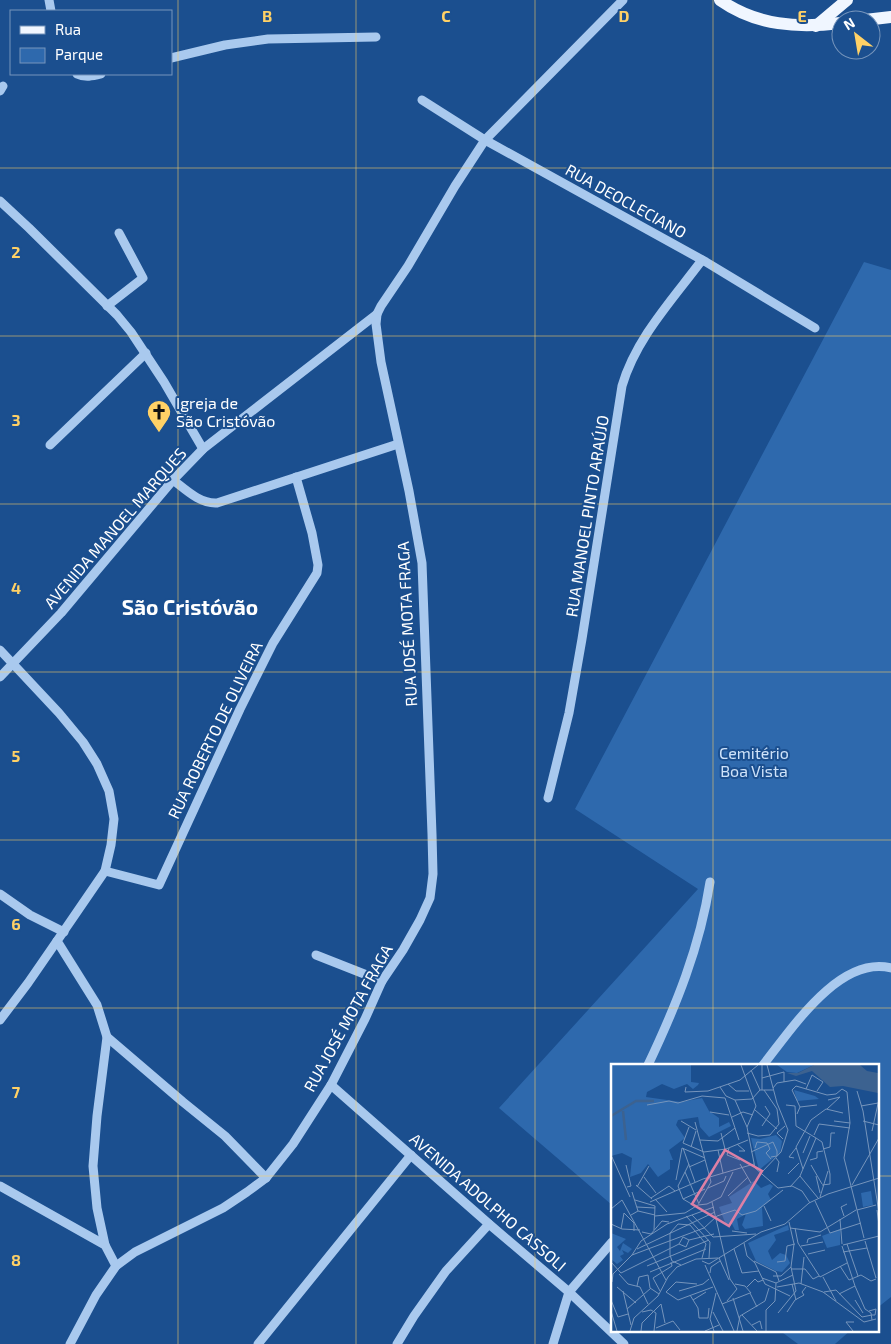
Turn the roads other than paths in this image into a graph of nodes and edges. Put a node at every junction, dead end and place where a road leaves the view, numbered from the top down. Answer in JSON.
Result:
{"nodes":[{"id":1,"x":622,"y":0,"type":"edge"},
{"id":2,"x":720,"y":0,"type":"edge"},
{"id":3,"x":847,"y":0,"type":"edge"},
{"id":4,"x":831,"y":24,"type":"edge"},
{"id":5,"x":816,"y":26,"type":"junction"},
{"id":6,"x":376,"y":37,"type":"dead end"},
{"id":7,"x":172,"y":58,"type":"edge"},
{"id":8,"x":80,"y":75,"type":"edge"},
{"id":9,"x":96,"y":75,"type":"edge"},
{"id":10,"x":422,"y":100,"type":"dead end"},
{"id":11,"x":485,"y":140,"type":"junction"},
{"id":12,"x":0,"y":201,"type":"edge"},
{"id":13,"x":119,"y":233,"type":"dead end"},
{"id":14,"x":702,"y":260,"type":"junction"},
{"id":15,"x":107,"y":306,"type":"junction"},
{"id":16,"x":377,"y":314,"type":"junction"},
{"id":17,"x":815,"y":328,"type":"dead end"},
{"id":18,"x":146,"y":353,"type":"junction"},
{"id":19,"x":398,"y":444,"type":"junction"},
{"id":20,"x":50,"y":445,"type":"dead end"},
{"id":21,"x":203,"y":449,"type":"junction"},
{"id":22,"x":296,"y":477,"type":"junction"},
{"id":23,"x":173,"y":480,"type":"junction"},
{"id":24,"x":0,"y":650,"type":"edge"},
{"id":25,"x":13,"y":664,"type":"junction"},
{"id":26,"x":0,"y":677,"type":"edge"},
{"id":27,"x":548,"y":798,"type":"dead end"},
{"id":28,"x":105,"y":871,"type":"junction"},
{"id":29,"x":710,"y":882,"type":"dead end"},
{"id":30,"x":0,"y":894,"type":"edge"},
{"id":31,"x":64,"y":932,"type":"junction"},
{"id":32,"x":57,"y":941,"type":"junction"},
{"id":33,"x":316,"y":956,"type":"dead end"},
{"id":34,"x":891,"y":968,"type":"edge"},
{"id":35,"x":382,"y":981,"type":"junction"},
{"id":36,"x":0,"y":1020,"type":"edge"},
{"id":37,"x":107,"y":1037,"type":"junction"},
{"id":38,"x":648,"y":1064,"type":"edge"},
{"id":39,"x":764,"y":1064,"type":"edge"},
{"id":40,"x":331,"y":1084,"type":"junction"},
{"id":41,"x":411,"y":1156,"type":"junction"},
{"id":42,"x":266,"y":1178,"type":"junction"},
{"id":43,"x":0,"y":1186,"type":"edge"},
{"id":44,"x":489,"y":1224,"type":"junction"},
{"id":45,"x":611,"y":1243,"type":"edge"},
{"id":46,"x":105,"y":1245,"type":"junction"},
{"id":47,"x":116,"y":1266,"type":"junction"},
{"id":48,"x":569,"y":1292,"type":"junction"},
{"id":49,"x":611,"y":1332,"type":"edge"},
{"id":50,"x":611,"y":1332,"type":"edge"},
{"id":51,"x":70,"y":1344,"type":"edge"},
{"id":52,"x":258,"y":1344,"type":"edge"},
{"id":53,"x":397,"y":1344,"type":"edge"},
{"id":54,"x":553,"y":1344,"type":"edge"},
{"id":55,"x":624,"y":1344,"type":"edge"}],
"edges":[{"from":1,"to":11,"type":"street","name":"AVENIDA MANOEL MARQUES"},
{"from":2,"to":5,"type":"main road"},
{"from":3,"to":5,"type":"main road"},
{"from":4,"to":5,"type":"main road"},
{"from":6,"to":7,"type":"street"},
{"from":8,"to":9,"type":"street"},
{"from":10,"to":11,"type":"street","name":"RUA DEOCLECIANO"},
{"from":11,"to":14,"type":"street","name":"RUA DEOCLECIANO"},
{"from":11,"to":16,"type":"street","name":"AVENIDA MANOEL MARQUES"},
{"from":12,"to":15,"type":"street"},
{"from":13,"to":15,"type":"street"},
{"from":14,"to":17,"type":"street","name":"RUA DEOCLECIANO"},
{"from":14,"to":27,"type":"street","name":"RUA MANOEL PINTO ARAÚJO"},
{"from":15,"to":18,"type":"street"},
{"from":16,"to":19,"type":"street","name":"RUA JOSÉ MOTA FRAGA"},
{"from":16,"to":21,"type":"street","name":"AVENIDA MANOEL MARQUES"},
{"from":18,"to":20,"type":"street"},
{"from":18,"to":21,"type":"street"},
{"from":19,"to":22,"type":"street"},
{"from":19,"to":35,"type":"street","name":"RUA JOSÉ MOTA FRAGA"},
{"from":21,"to":23,"type":"street","name":"AVENIDA MANOEL MARQUES"},
{"from":22,"to":23,"type":"street"},
{"from":22,"to":28,"type":"street","name":"RUA ROBERTO DE OLIVEIRA"},
{"from":23,"to":25,"type":"street","name":"AVENIDA MANOEL MARQUES"},
{"from":24,"to":25,"type":"street"},
{"from":25,"to":26,"type":"street","name":"AVENIDA MANOEL MARQUES"},
{"from":25,"to":28,"type":"street"},
{"from":28,"to":31,"type":"street"},
{"from":29,"to":38,"type":"street"},
{"from":30,"to":31,"type":"street"},
{"from":31,"to":32,"type":"street"},
{"from":32,"to":36,"type":"street"},
{"from":32,"to":37,"type":"street"},
{"from":33,"to":35,"type":"street"},
{"from":34,"to":39,"type":"street"},
{"from":35,"to":40,"type":"street","name":"RUA JOSÉ MOTA FRAGA"},
{"from":37,"to":42,"type":"street"},
{"from":37,"to":46,"type":"street"},
{"from":40,"to":41,"type":"street","name":"AVENIDA ADOLPHO CASSOLI"},
{"from":40,"to":42,"type":"street","name":"RUA JOSÉ MOTA FRAGA"},
{"from":41,"to":44,"type":"street","name":"AVENIDA ADOLPHO CASSOLI"},
{"from":41,"to":52,"type":"street"},
{"from":42,"to":47,"type":"street","name":"RUA JOSÉ MOTA FRAGA"},
{"from":43,"to":46,"type":"street"},
{"from":44,"to":48,"type":"street","name":"AVENIDA ADOLPHO CASSOLI"},
{"from":44,"to":53,"type":"street"},
{"from":45,"to":48,"type":"street"},
{"from":46,"to":47,"type":"street"},
{"from":47,"to":51,"type":"street","name":"RUA JOSÉ MOTA FRAGA"},
{"from":48,"to":49,"type":"street","name":"AVENIDA ADOLPHO CASSOLI"},
{"from":48,"to":54,"type":"street"},
{"from":50,"to":55,"type":"street","name":"AVENIDA ADOLPHO CASSOLI"}]}
